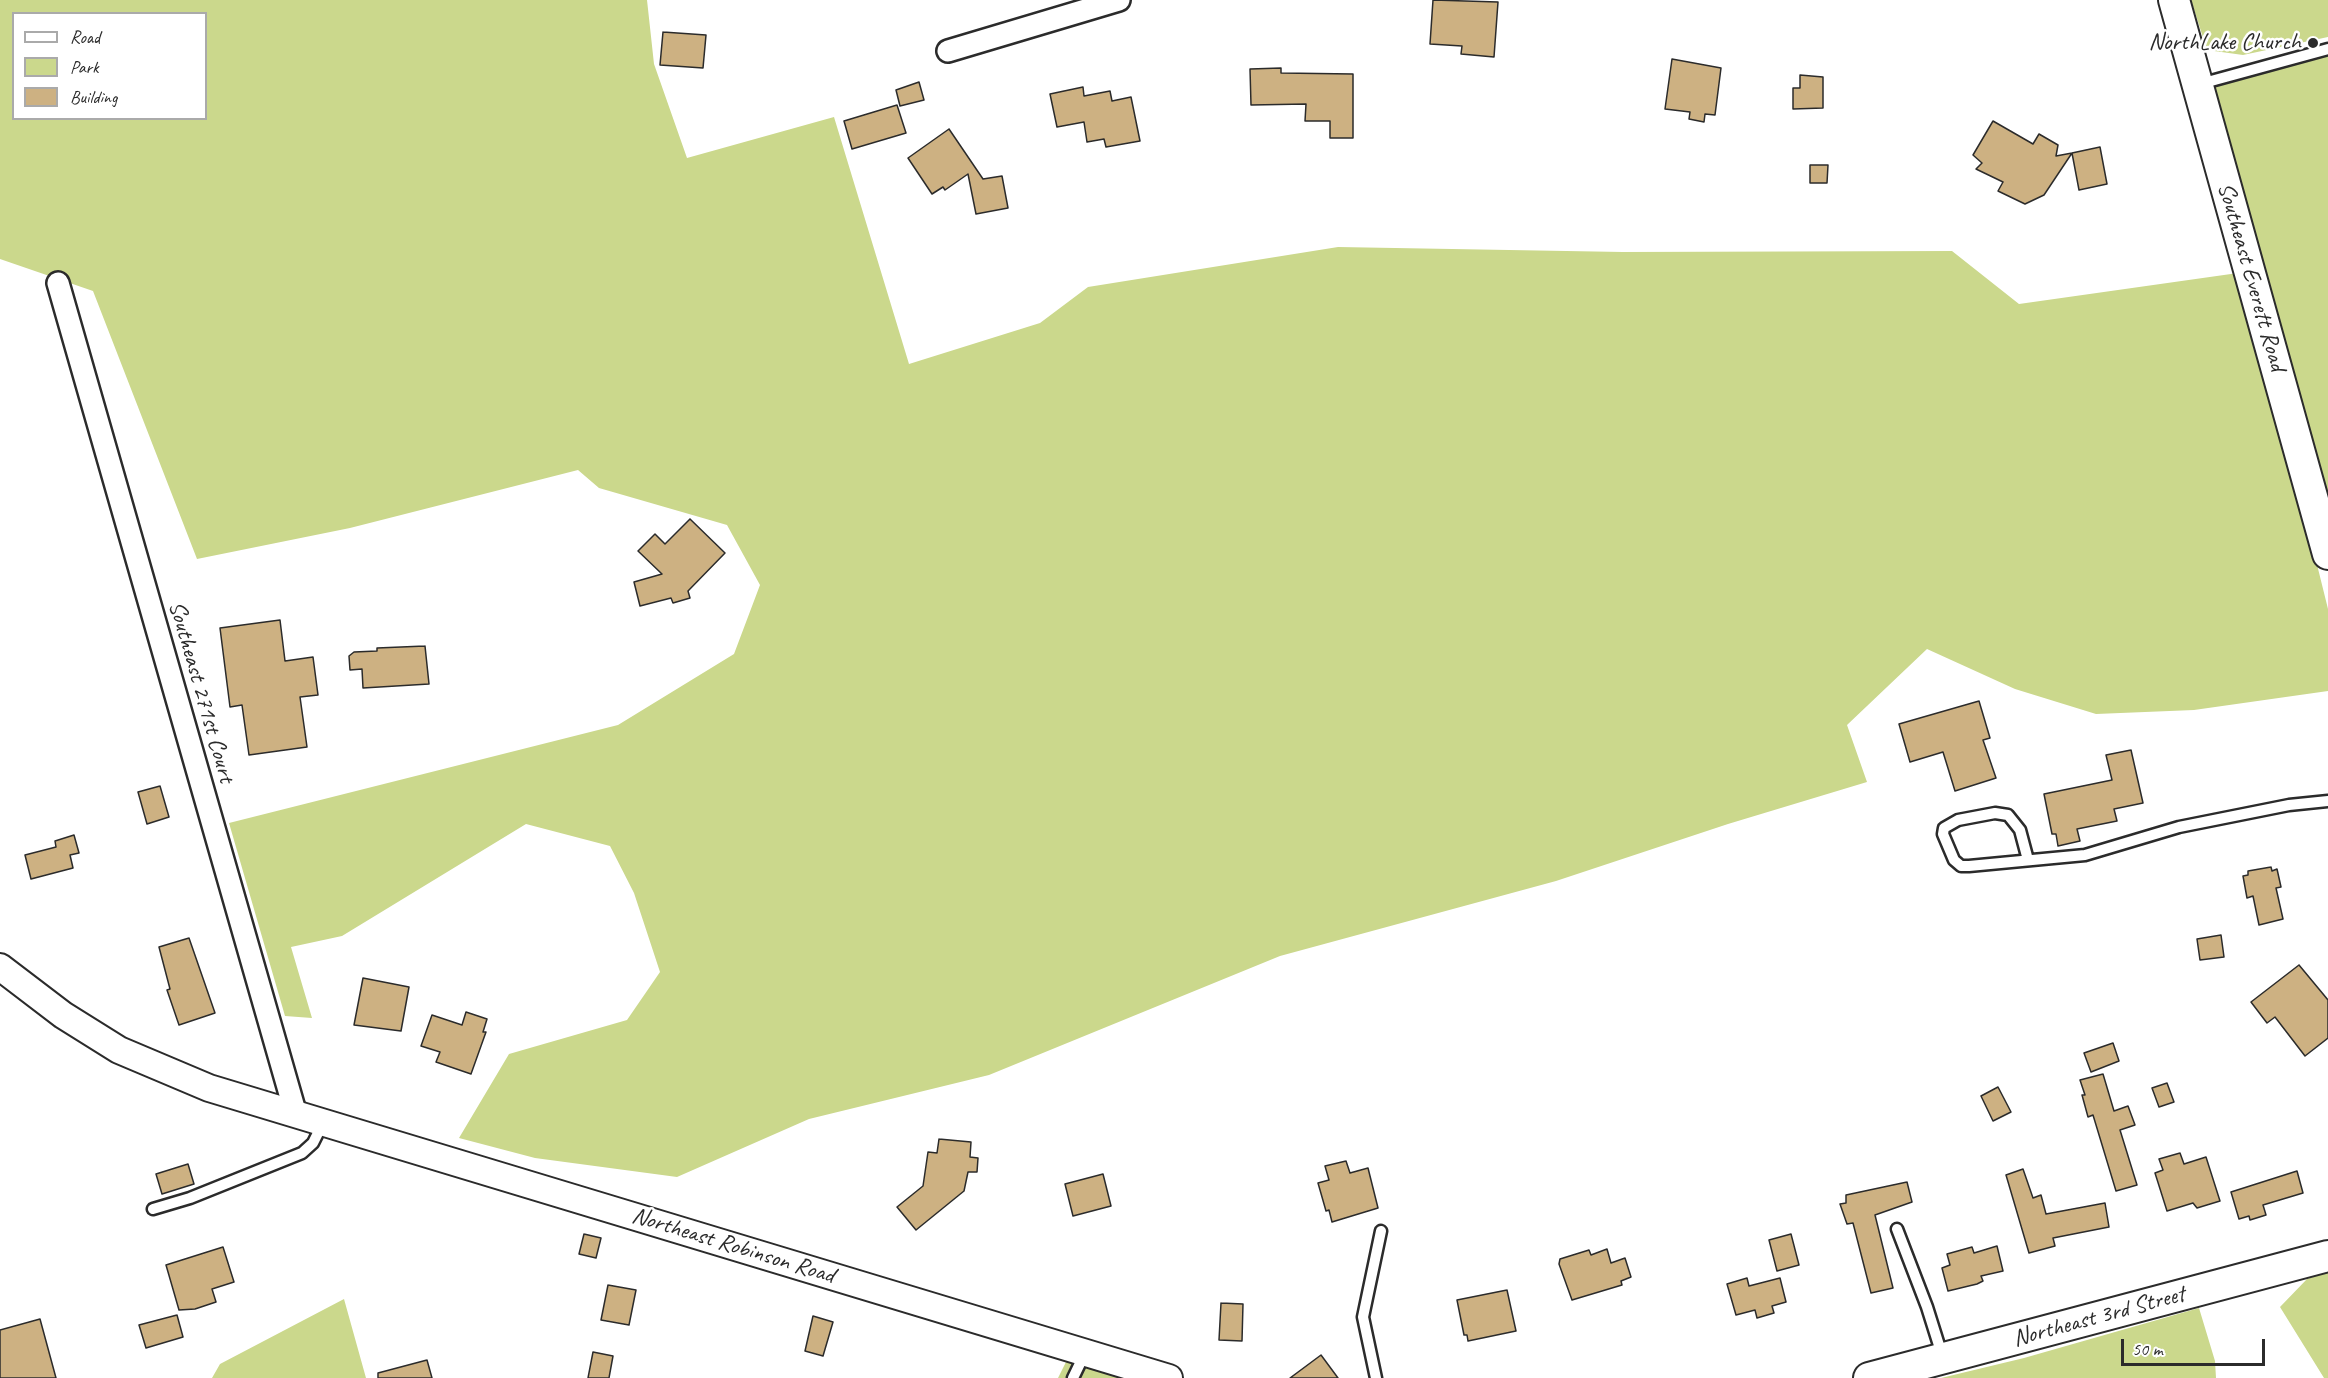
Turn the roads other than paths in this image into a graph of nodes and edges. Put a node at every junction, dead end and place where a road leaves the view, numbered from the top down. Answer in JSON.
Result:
{"nodes":[{"id":1,"x":1119,"y":0,"type":"edge"},
{"id":2,"x":2174,"y":0,"type":"edge"},
{"id":3,"x":2328,"y":49,"type":"edge"},
{"id":4,"x":948,"y":51,"type":"dead end"},
{"id":5,"x":2197,"y":84,"type":"junction"},
{"id":6,"x":58,"y":284,"type":"dead end"},
{"id":7,"x":2328,"y":554,"type":"edge"},
{"id":8,"x":2328,"y":801,"type":"edge"},
{"id":9,"x":2028,"y":860,"type":"junction"},
{"id":10,"x":0,"y":967,"type":"edge"},
{"id":11,"x":296,"y":1115,"type":"junction"},
{"id":12,"x":323,"y":1123,"type":"junction"},
{"id":13,"x":153,"y":1209,"type":"dead end"},
{"id":14,"x":1897,"y":1229,"type":"dead end"},
{"id":15,"x":1381,"y":1231,"type":"dead end"},
{"id":16,"x":2328,"y":1256,"type":"edge"},
{"id":17,"x":1086,"y":1351,"type":"junction"},
{"id":18,"x":1943,"y":1358,"type":"junction"},
{"id":19,"x":1073,"y":1378,"type":"edge"},
{"id":20,"x":1169,"y":1378,"type":"edge"},
{"id":21,"x":1376,"y":1378,"type":"edge"},
{"id":22,"x":1869,"y":1378,"type":"edge"}],
"edges":[{"from":1,"to":4,"type":"street"},
{"from":2,"to":5,"type":"main road","name":"Southeast Everett Road"},
{"from":3,"to":5,"type":"lane"},
{"from":5,"to":7,"type":"main road","name":"Southeast Everett Road"},
{"from":6,"to":11,"type":"street","name":"Southeast 271st Court"},
{"from":8,"to":9,"type":"lane"},
{"from":9,"to":9,"type":"lane"},
{"from":10,"to":11,"type":"street","name":"Northeast Robinson Road"},
{"from":11,"to":12,"type":"street","name":"Northeast Robinson Road"},
{"from":12,"to":13,"type":"lane"},
{"from":12,"to":17,"type":"street","name":"Northeast Robinson Road"},
{"from":14,"to":18,"type":"lane"},
{"from":15,"to":21,"type":"lane"},
{"from":16,"to":18,"type":"main road","name":"Northeast 3rd Street"},
{"from":17,"to":19,"type":"lane"},
{"from":17,"to":20,"type":"street","name":"Northeast Robinson Road"},
{"from":18,"to":22,"type":"main road","name":"Northeast 3rd Street"}]}
